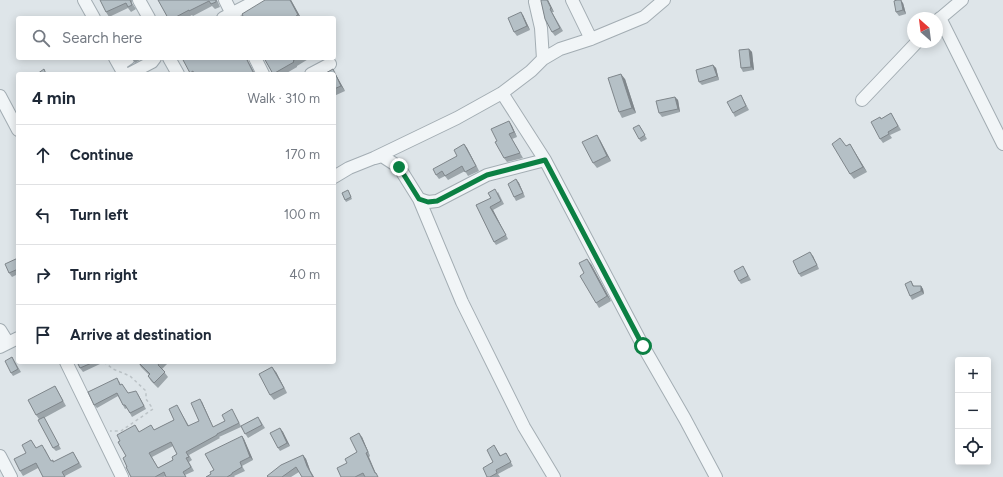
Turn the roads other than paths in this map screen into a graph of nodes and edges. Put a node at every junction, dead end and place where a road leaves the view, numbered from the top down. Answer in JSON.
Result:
{"nodes":[{"id":1,"x":84,"y":0,"type":"edge"},
{"id":2,"x":139,"y":0,"type":"edge"},
{"id":3,"x":225,"y":0,"type":"edge"},
{"id":4,"x":258,"y":0,"type":"edge"},
{"id":5,"x":538,"y":0,"type":"edge"},
{"id":6,"x":572,"y":0,"type":"edge"},
{"id":7,"x":664,"y":0,"type":"edge"},
{"id":8,"x":962,"y":0,"type":"edge"},
{"id":9,"x":943,"y":15,"type":"edge"},
{"id":10,"x":93,"y":16,"type":"edge"},
{"id":11,"x":147,"y":16,"type":"edge"},
{"id":12,"x":230,"y":16,"type":"edge"},
{"id":13,"x":232,"y":16,"type":"edge"},
{"id":14,"x":943,"y":29,"type":"edge"},
{"id":15,"x":590,"y":39,"type":"junction"},
{"id":16,"x":911,"y":48,"type":"edge"},
{"id":17,"x":543,"y":59,"type":"junction"},
{"id":18,"x":154,"y":60,"type":"edge"},
{"id":19,"x":170,"y":60,"type":"edge"},
{"id":20,"x":256,"y":60,"type":"edge"},
{"id":21,"x":330,"y":64,"type":"dead end"},
{"id":22,"x":133,"y":72,"type":"edge"},
{"id":23,"x":177,"y":72,"type":"edge"},
{"id":24,"x":262,"y":72,"type":"edge"},
{"id":25,"x":315,"y":72,"type":"edge"},
{"id":26,"x":502,"y":93,"type":"junction"},
{"id":27,"x":0,"y":96,"type":"edge"},
{"id":28,"x":862,"y":100,"type":"dead end"},
{"id":29,"x":16,"y":126,"type":"edge"},
{"id":30,"x":1003,"y":144,"type":"edge"},
{"id":31,"x":374,"y":158,"type":"junction"},
{"id":32,"x":545,"y":160,"type":"junction"},
{"id":33,"x":336,"y":176,"type":"edge"},
{"id":34,"x":419,"y":199,"type":"junction"},
{"id":35,"x":0,"y":330,"type":"edge"},
{"id":36,"x":9,"y":342,"type":"edge"},
{"id":37,"x":67,"y":364,"type":"edge"},
{"id":38,"x":0,"y":456,"type":"edge"},
{"id":39,"x":11,"y":477,"type":"edge"},
{"id":40,"x":122,"y":477,"type":"edge"},
{"id":41,"x":554,"y":477,"type":"edge"},
{"id":42,"x":716,"y":477,"type":"edge"}],
"edges":[{"from":1,"to":10,"type":"street"},
{"from":2,"to":11,"type":"street"},
{"from":3,"to":12,"type":"street"},
{"from":4,"to":13,"type":"street"},
{"from":5,"to":17,"type":"street"},
{"from":6,"to":15,"type":"street"},
{"from":7,"to":15,"type":"street"},
{"from":8,"to":9,"type":"street"},
{"from":14,"to":30,"type":"street"},
{"from":15,"to":17,"type":"street"},
{"from":16,"to":28,"type":"street"},
{"from":17,"to":26,"type":"street"},
{"from":18,"to":22,"type":"street"},
{"from":19,"to":23,"type":"street"},
{"from":20,"to":24,"type":"street"},
{"from":21,"to":25,"type":"street"},
{"from":26,"to":31,"type":"street"},
{"from":26,"to":32,"type":"street"},
{"from":27,"to":29,"type":"street"},
{"from":31,"to":33,"type":"street"},
{"from":31,"to":34,"type":"street"},
{"from":32,"to":34,"type":"street"},
{"from":32,"to":42,"type":"street"},
{"from":34,"to":41,"type":"street"},
{"from":35,"to":36,"type":"street"},
{"from":37,"to":40,"type":"street"},
{"from":38,"to":39,"type":"street"}]}
